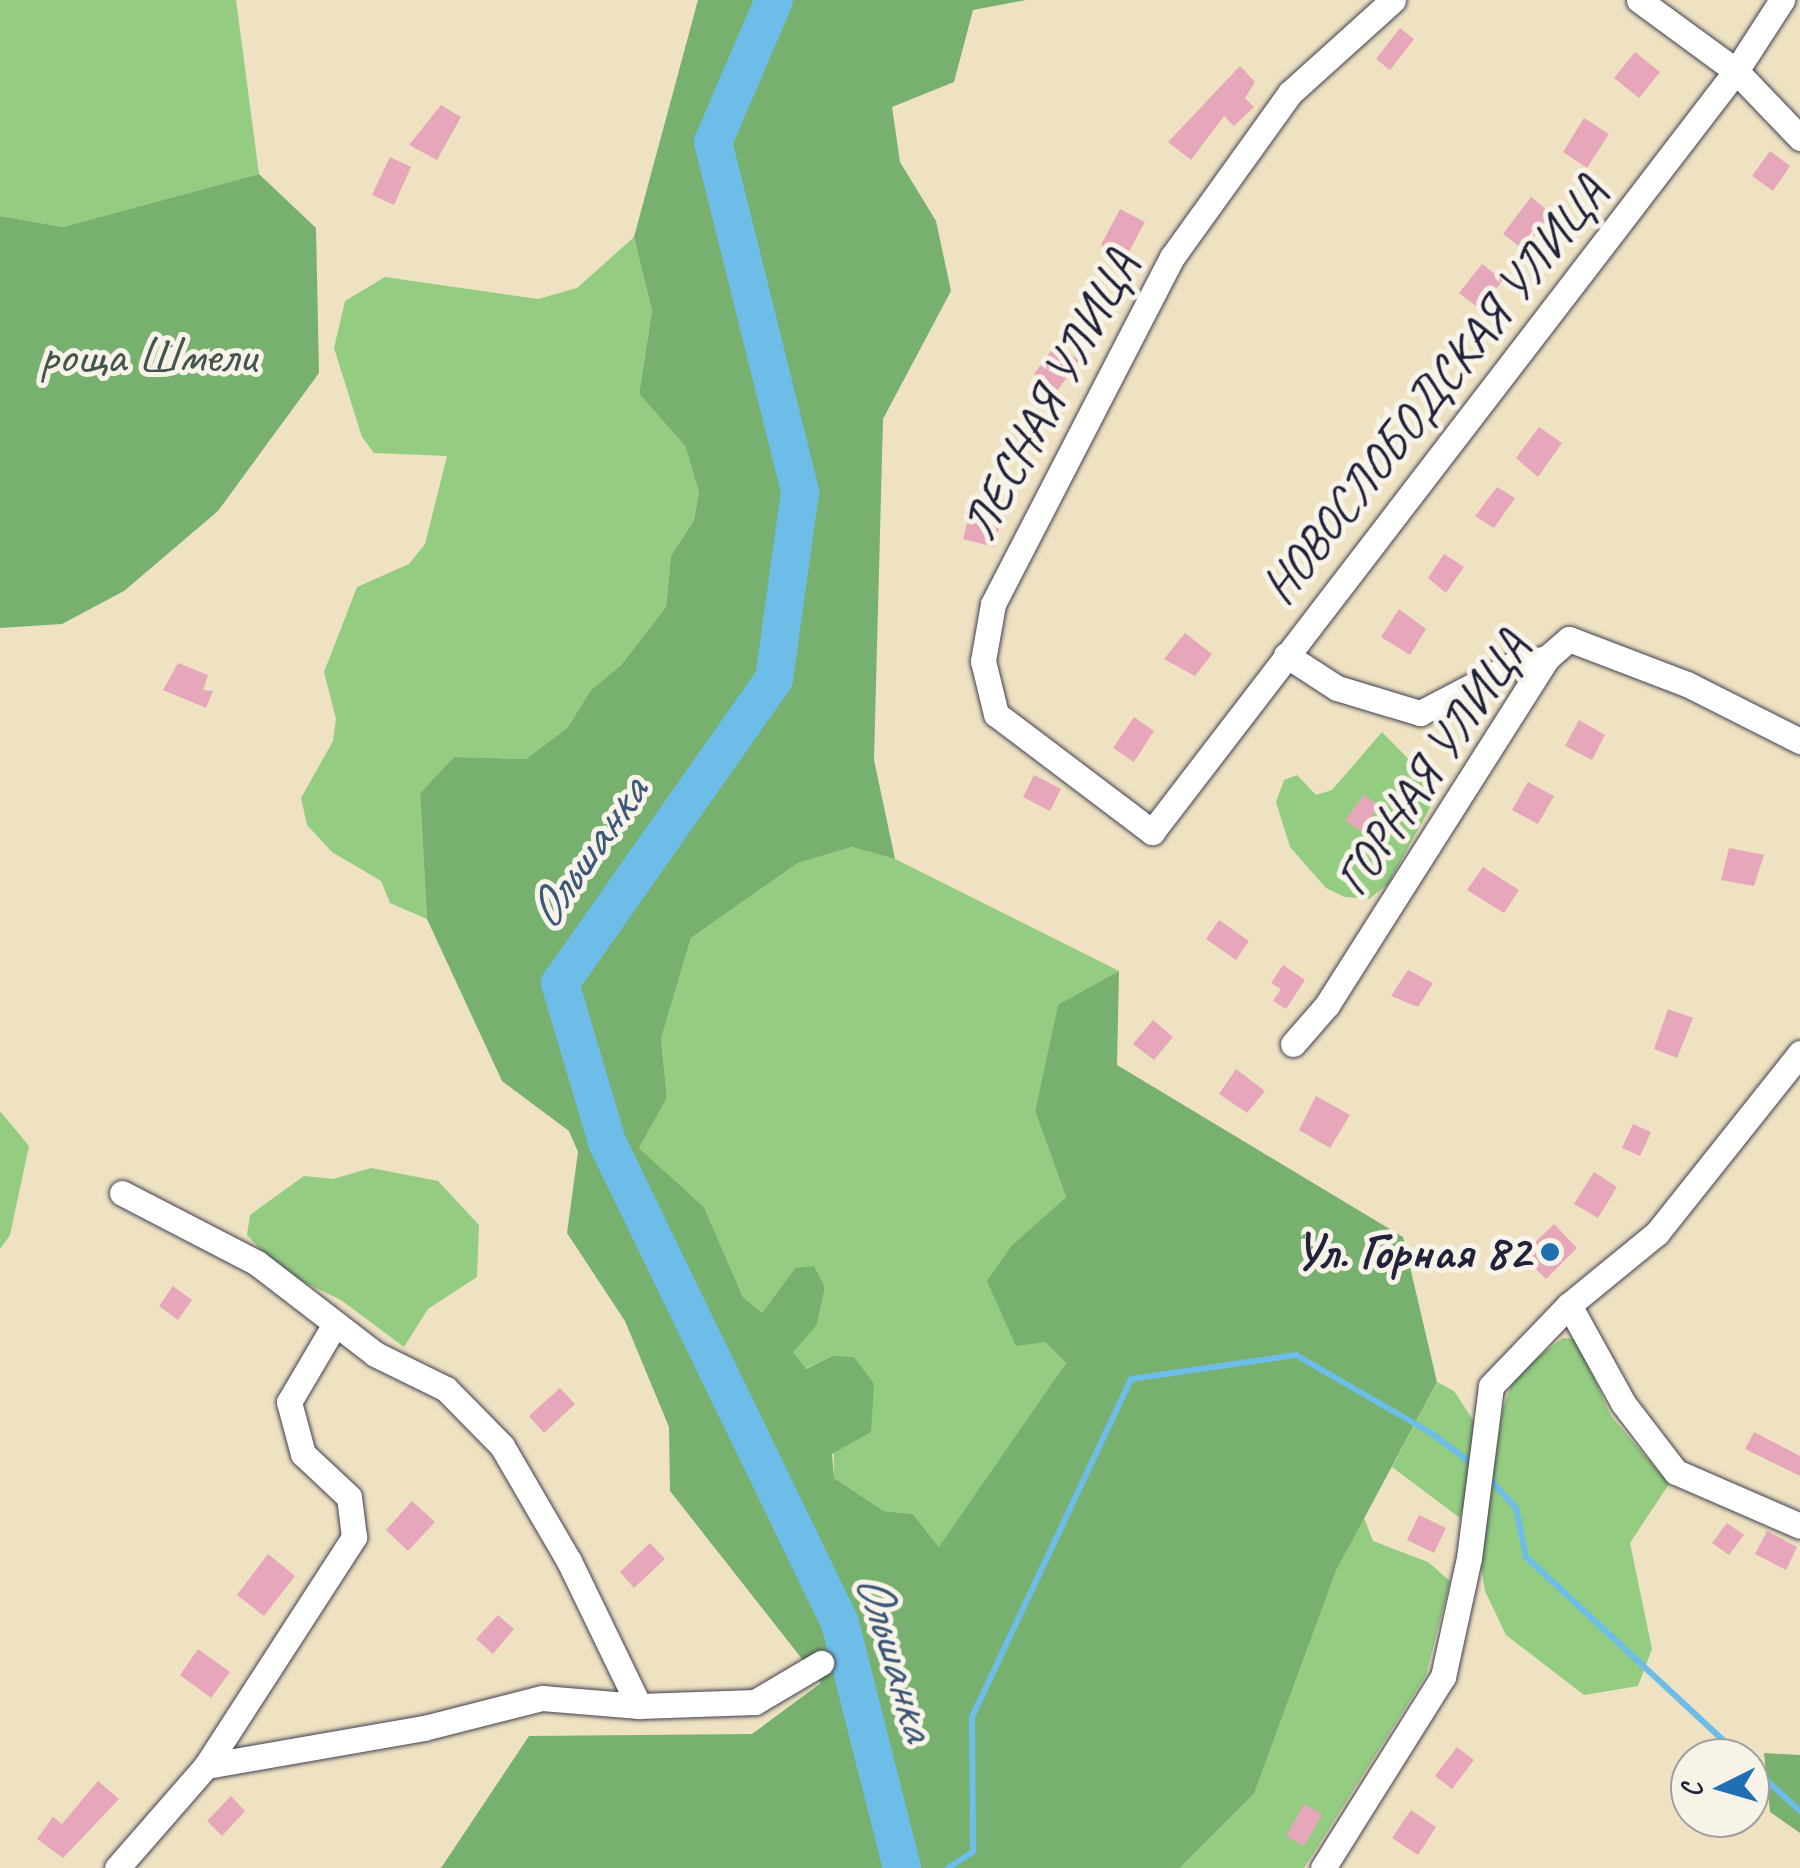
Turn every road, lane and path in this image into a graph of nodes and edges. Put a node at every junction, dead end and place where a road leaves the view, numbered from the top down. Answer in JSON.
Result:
{"nodes":[{"id":1,"x":1393,"y":0,"type":"edge"},
{"id":2,"x":1639,"y":0,"type":"edge"},
{"id":3,"x":1782,"y":0,"type":"edge"},
{"id":4,"x":1736,"y":71,"type":"junction"},
{"id":5,"x":1800,"y":138,"type":"edge"},
{"id":6,"x":1286,"y":655,"type":"junction"},
{"id":7,"x":1546,"y":658,"type":"junction"},
{"id":8,"x":1800,"y":740,"type":"edge"},
{"id":9,"x":1152,"y":832,"type":"joint"},
{"id":10,"x":1294,"y":1044,"type":"dead end"},
{"id":11,"x":1800,"y":1053,"type":"edge"},
{"id":12,"x":122,"y":1193,"type":"dead end"},
{"id":13,"x":1569,"y":1305,"type":"junction"},
{"id":14,"x":335,"y":1324,"type":"junction"},
{"id":15,"x":1800,"y":1526,"type":"edge"},
{"id":16,"x":820,"y":1662,"type":"dead end"},
{"id":17,"x":639,"y":1706,"type":"junction"},
{"id":18,"x":206,"y":1766,"type":"junction"},
{"id":19,"x":116,"y":1868,"type":"edge"},
{"id":20,"x":1323,"y":1868,"type":"edge"}],
"edges":[{"from":1,"to":9,"type":"street","name":"ЛЕСНАЯ УЛИЦА"},
{"from":2,"to":4,"type":"street"},
{"from":3,"to":4,"type":"street","name":"НОВОСЛОБОДСКАЯ УЛИЦА"},
{"from":4,"to":5,"type":"street"},
{"from":4,"to":6,"type":"street","name":"НОВОСЛОБОДСКАЯ УЛИЦА"},
{"from":6,"to":7,"type":"street"},
{"from":6,"to":9,"type":"street","name":"НОВОСЛОБОДСКАЯ УЛИЦА"},
{"from":7,"to":8,"type":"street","name":"ГОРНАЯ УЛИЦА"},
{"from":7,"to":10,"type":"street","name":"ГОРНАЯ УЛИЦА"},
{"from":11,"to":13,"type":"street"},
{"from":12,"to":14,"type":"street"},
{"from":13,"to":15,"type":"street"},
{"from":13,"to":20,"type":"street"},
{"from":14,"to":17,"type":"street"},
{"from":14,"to":18,"type":"street"},
{"from":16,"to":17,"type":"street"},
{"from":17,"to":18,"type":"street"},
{"from":18,"to":19,"type":"street"}]}
